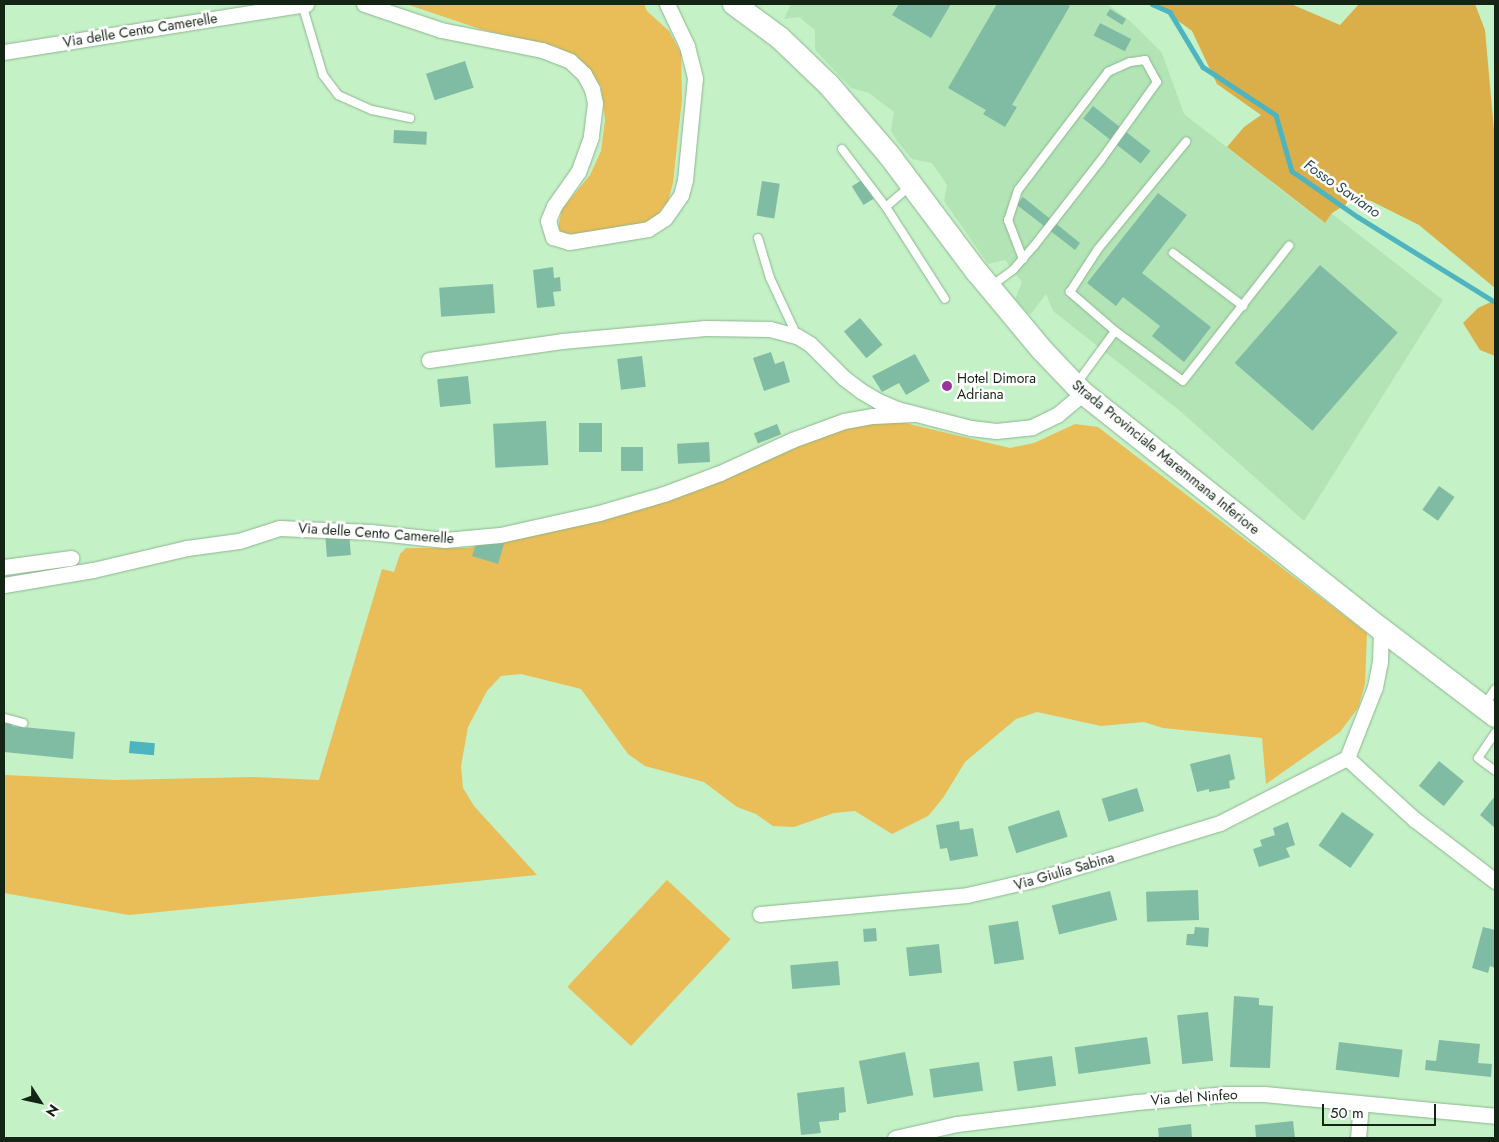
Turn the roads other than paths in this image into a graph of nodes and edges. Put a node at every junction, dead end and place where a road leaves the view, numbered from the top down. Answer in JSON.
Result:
{"nodes":[{"id":1,"x":302,"y":4,"type":"edge"},
{"id":2,"x":306,"y":4,"type":"edge"},
{"id":3,"x":364,"y":4,"type":"edge"},
{"id":4,"x":667,"y":4,"type":"edge"},
{"id":5,"x":734,"y":4,"type":"edge"},
{"id":6,"x":4,"y":52,"type":"edge"},
{"id":7,"x":410,"y":118,"type":"dead end"},
{"id":8,"x":1186,"y":142,"type":"dead end"},
{"id":9,"x":842,"y":149,"type":"dead end"},
{"id":10,"x":912,"y":185,"type":"junction"},
{"id":11,"x":886,"y":207,"type":"junction"},
{"id":12,"x":758,"y":238,"type":"dead end"},
{"id":13,"x":1289,"y":246,"type":"dead end"},
{"id":14,"x":1174,"y":253,"type":"dead end"},
{"id":15,"x":1022,"y":259,"type":"junction"},
{"id":16,"x":990,"y":287,"type":"junction"},
{"id":17,"x":945,"y":299,"type":"dead end"},
{"id":18,"x":1243,"y":306,"type":"junction"},
{"id":19,"x":1115,"y":331,"type":"junction"},
{"id":20,"x":797,"y":336,"type":"junction"},
{"id":21,"x":429,"y":360,"type":"dead end"},
{"id":22,"x":1079,"y":389,"type":"junction"},
{"id":23,"x":914,"y":414,"type":"junction"},
{"id":24,"x":71,"y":558,"type":"dead end"},
{"id":25,"x":4,"y":567,"type":"edge"},
{"id":26,"x":4,"y":585,"type":"edge"},
{"id":27,"x":1381,"y":629,"type":"junction"},
{"id":28,"x":1491,"y":704,"type":"edge"},
{"id":29,"x":4,"y":718,"type":"edge"},
{"id":30,"x":23,"y":724,"type":"dead end"},
{"id":31,"x":1495,"y":733,"type":"edge"},
{"id":32,"x":1348,"y":758,"type":"junction"},
{"id":33,"x":1495,"y":771,"type":"edge"},
{"id":34,"x":1495,"y":881,"type":"edge"},
{"id":35,"x":760,"y":914,"type":"dead end"},
{"id":36,"x":1361,"y":1104,"type":"junction"},
{"id":37,"x":1495,"y":1116,"type":"edge"},
{"id":38,"x":895,"y":1138,"type":"edge"},
{"id":39,"x":1358,"y":1138,"type":"edge"}],
"edges":[{"from":1,"to":2,"type":"street","name":"Via delle Cento Camerelle"},
{"from":1,"to":6,"type":"street","name":"Via delle Cento Camerelle"},
{"from":1,"to":7,"type":"lane"},
{"from":3,"to":4,"type":"street"},
{"from":5,"to":10,"type":"main road","name":"Strada Provinciale Maremmana Inferiore"},
{"from":8,"to":19,"type":"lane"},
{"from":9,"to":11,"type":"lane"},
{"from":10,"to":11,"type":"lane"},
{"from":10,"to":16,"type":"main road","name":"Strada Provinciale Maremmana Inferiore"},
{"from":11,"to":17,"type":"lane"},
{"from":12,"to":20,"type":"lane"},
{"from":13,"to":18,"type":"lane"},
{"from":14,"to":18,"type":"lane"},
{"from":15,"to":15,"type":"lane"},
{"from":15,"to":16,"type":"lane"},
{"from":16,"to":22,"type":"main road","name":"Strada Provinciale Maremmana Inferiore"},
{"from":18,"to":19,"type":"lane"},
{"from":19,"to":22,"type":"lane"},
{"from":20,"to":21,"type":"street","name":"Via delle Cento Camerelle"},
{"from":20,"to":23,"type":"street","name":"Via delle Cento Camerelle"},
{"from":22,"to":23,"type":"street","name":"Via delle Cento Camerelle"},
{"from":22,"to":27,"type":"main road","name":"Strada Provinciale Maremmana Inferiore"},
{"from":23,"to":26,"type":"street","name":"Via delle Cento Camerelle"},
{"from":24,"to":25,"type":"street"},
{"from":27,"to":28,"type":"main road","name":"Strada Provinciale Maremmana Inferiore"},
{"from":27,"to":32,"type":"street"},
{"from":29,"to":30,"type":"lane"},
{"from":31,"to":33,"type":"lane"},
{"from":32,"to":34,"type":"street"},
{"from":32,"to":35,"type":"street","name":"Via Giulia Sabina"},
{"from":36,"to":37,"type":"street","name":"Via del Ninfeo"},
{"from":36,"to":38,"type":"street","name":"Via del Ninfeo"},
{"from":36,"to":39,"type":"street"}]}
